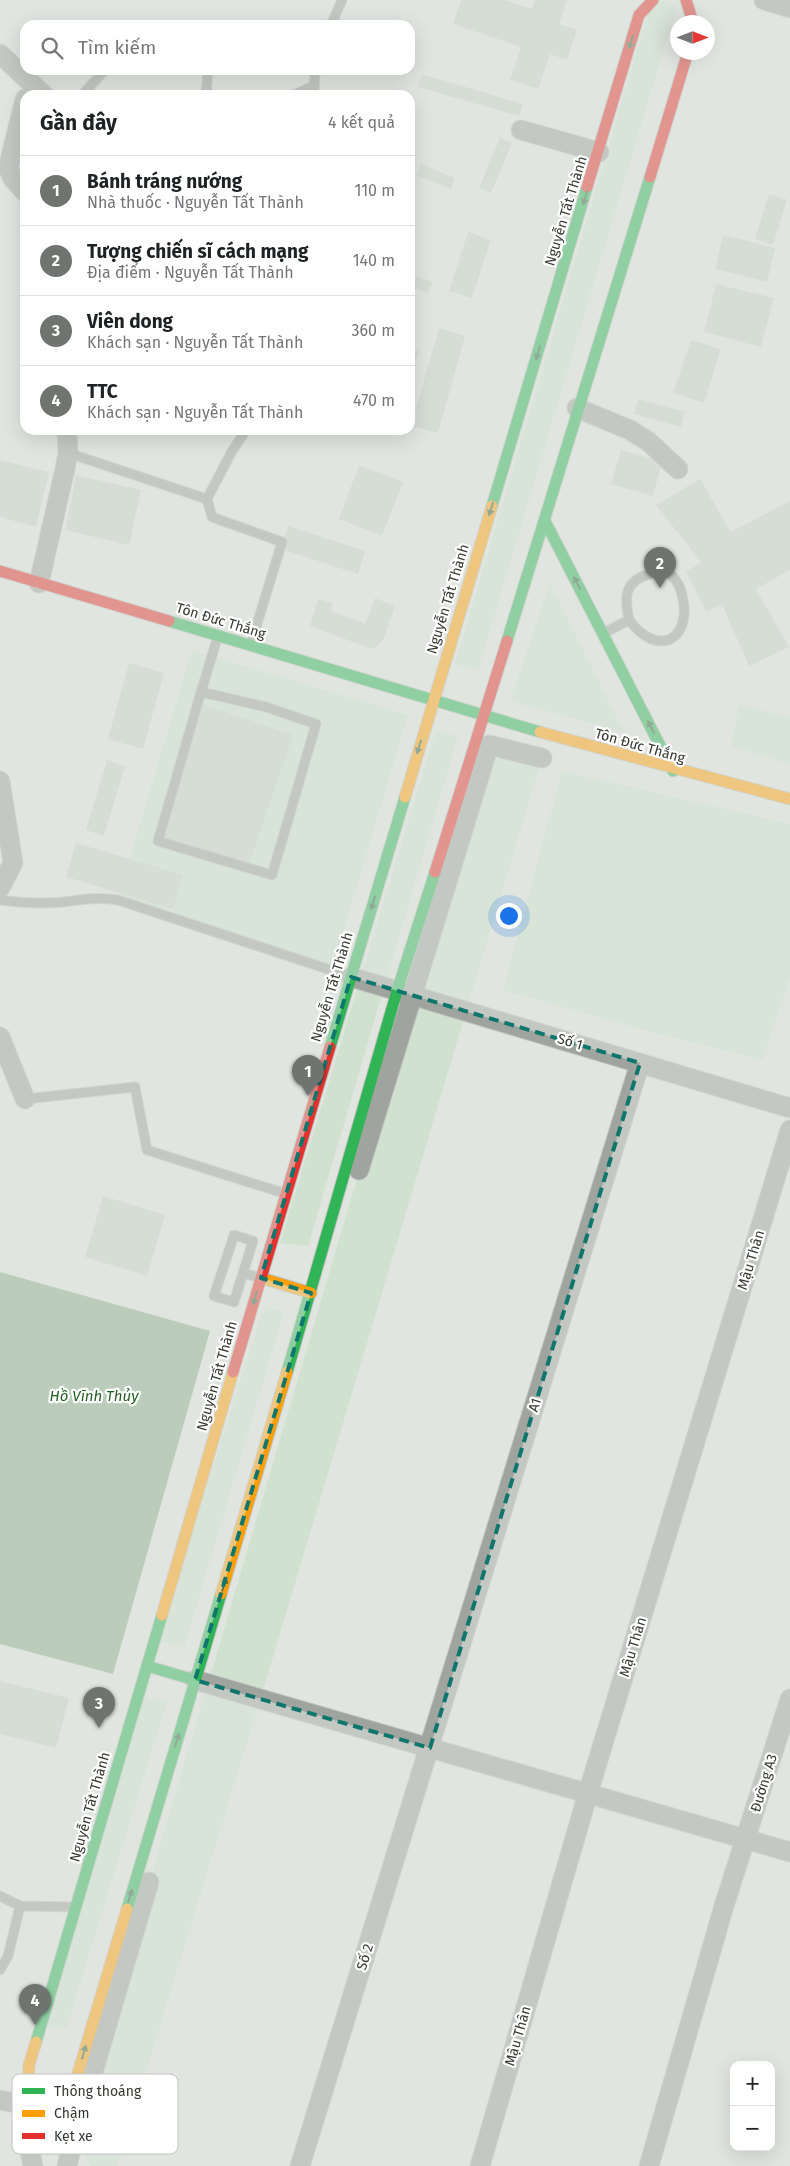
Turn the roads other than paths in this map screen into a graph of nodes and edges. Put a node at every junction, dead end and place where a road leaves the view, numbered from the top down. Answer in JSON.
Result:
{"nodes":[{"id":1,"x":342,"y":0,"type":"edge"},
{"id":2,"x":654,"y":0,"type":"edge"},
{"id":3,"x":686,"y":0,"type":"edge"},
{"id":4,"x":764,"y":0,"type":"edge"},
{"id":5,"x":790,"y":8,"type":"edge"},
{"id":6,"x":691,"y":15,"type":"edge"},
{"id":7,"x":333,"y":20,"type":"edge"},
{"id":8,"x":0,"y":54,"type":"edge"},
{"id":9,"x":686,"y":60,"type":"edge"},
{"id":10,"x":100,"y":75,"type":"edge"},
{"id":11,"x":208,"y":75,"type":"edge"},
{"id":12,"x":316,"y":75,"type":"edge"},
{"id":13,"x":315,"y":85,"type":"junction"},
{"id":14,"x":26,"y":90,"type":"edge"},
{"id":15,"x":87,"y":90,"type":"edge"},
{"id":16,"x":206,"y":90,"type":"edge"},
{"id":17,"x":304,"y":90,"type":"edge"},
{"id":18,"x":314,"y":90,"type":"edge"},
{"id":19,"x":20,"y":119,"type":"edge"},
{"id":20,"x":521,"y":130,"type":"dead end"},
{"id":21,"x":599,"y":152,"type":"junction"},
{"id":22,"x":5,"y":173,"type":"edge"},
{"id":23,"x":20,"y":187,"type":"edge"},
{"id":24,"x":578,"y":408,"type":"junction"},
{"id":25,"x":68,"y":435,"type":"edge"},
{"id":26,"x":243,"y":435,"type":"edge"},
{"id":27,"x":68,"y":453,"type":"junction"},
{"id":28,"x":678,"y":469,"type":"dead end"},
{"id":29,"x":207,"y":499,"type":"junction"},
{"id":30,"x":545,"y":520,"type":"junction"},
{"id":31,"x":0,"y":571,"type":"edge"},
{"id":32,"x":39,"y":582,"type":"junction"},
{"id":33,"x":629,"y":620,"type":"junction"},
{"id":34,"x":602,"y":634,"type":"junction"},
{"id":35,"x":218,"y":636,"type":"junction"},
{"id":36,"x":251,"y":646,"type":"junction"},
{"id":37,"x":202,"y":692,"type":"junction"},
{"id":38,"x":433,"y":701,"type":"junction"},
{"id":39,"x":484,"y":717,"type":"junction"},
{"id":40,"x":542,"y":758,"type":"dead end"},
{"id":41,"x":673,"y":771,"type":"junction"},
{"id":42,"x":0,"y":781,"type":"edge"},
{"id":43,"x":790,"y":799,"type":"edge"},
{"id":44,"x":0,"y":888,"type":"edge"},
{"id":45,"x":0,"y":900,"type":"edge"},
{"id":46,"x":351,"y":977,"type":"junction"},
{"id":47,"x":404,"y":993,"type":"junction"},
{"id":48,"x":0,"y":1037,"type":"edge"},
{"id":49,"x":640,"y":1063,"type":"junction"},
{"id":50,"x":25,"y":1099,"type":"joint"},
{"id":51,"x":790,"y":1108,"type":"edge"},
{"id":52,"x":790,"y":1130,"type":"edge"},
{"id":53,"x":286,"y":1194,"type":"junction"},
{"id":54,"x":243,"y":1273,"type":"junction"},
{"id":55,"x":260,"y":1278,"type":"junction"},
{"id":56,"x":311,"y":1294,"type":"junction"},
{"id":57,"x":147,"y":1666,"type":"junction"},
{"id":58,"x":201,"y":1681,"type":"junction"},
{"id":59,"x":790,"y":1699,"type":"edge"},
{"id":60,"x":430,"y":1748,"type":"junction"},
{"id":61,"x":588,"y":1793,"type":"junction"},
{"id":62,"x":747,"y":1839,"type":"junction"},
{"id":63,"x":790,"y":1852,"type":"edge"},
{"id":64,"x":0,"y":1896,"type":"edge"},
{"id":65,"x":20,"y":1906,"type":"junction"},
{"id":66,"x":77,"y":1907,"type":"junction"},
{"id":67,"x":0,"y":1970,"type":"edge"},
{"id":68,"x":29,"y":2074,"type":"edge"},
{"id":69,"x":78,"y":2074,"type":"edge"},
{"id":70,"x":92,"y":2074,"type":"edge"},
{"id":71,"x":300,"y":2166,"type":"edge"},
{"id":72,"x":480,"y":2166,"type":"edge"},
{"id":73,"x":649,"y":2166,"type":"edge"}],
"edges":[{"from":1,"to":7,"type":"lane"},
{"from":2,"to":21,"type":"street","name":"Nguyễn Tất Thành","one_way":true},
{"from":3,"to":6,"type":"street"},
{"from":4,"to":5,"type":"street"},
{"from":8,"to":14,"type":"street"},
{"from":9,"to":24,"type":"street"},
{"from":10,"to":15,"type":"lane"},
{"from":11,"to":16,"type":"lane"},
{"from":12,"to":13,"type":"lane"},
{"from":13,"to":17,"type":"lane"},
{"from":13,"to":18,"type":"lane"},
{"from":19,"to":22,"type":"street"},
{"from":20,"to":21,"type":"street"},
{"from":21,"to":38,"type":"street","name":"Nguyễn Tất Thành","one_way":true},
{"from":22,"to":23,"type":"street"},
{"from":24,"to":28,"type":"street"},
{"from":24,"to":30,"type":"street"},
{"from":25,"to":27,"type":"street"},
{"from":26,"to":29,"type":"lane"},
{"from":27,"to":29,"type":"lane"},
{"from":27,"to":32,"type":"street"},
{"from":29,"to":36,"type":"lane"},
{"from":34,"to":30,"type":"street","one_way":true},
{"from":30,"to":39,"type":"street"},
{"from":31,"to":32,"type":"street","name":"Tôn Đức Thắng"},
{"from":32,"to":35,"type":"street","name":"Tôn Đức Thắng"},
{"from":33,"to":33,"type":"lane"},
{"from":33,"to":34,"type":"lane"},
{"from":41,"to":34,"type":"street","one_way":true},
{"from":35,"to":36,"type":"street","name":"Tôn Đức Thắng"},
{"from":35,"to":37,"type":"lane"},
{"from":36,"to":38,"type":"street","name":"Tôn Đức Thắng"},
{"from":37,"to":37,"type":"lane"},
{"from":38,"to":39,"type":"street","name":"Tôn Đức Thắng"},
{"from":38,"to":46,"type":"street","name":"Nguyễn Tất Thành","one_way":true},
{"from":39,"to":41,"type":"street","name":"Tôn Đức Thắng"},
{"from":39,"to":47,"type":"street"},
{"from":40,"to":47,"type":"street"},
{"from":41,"to":43,"type":"street","name":"Tôn Đức Thắng"},
{"from":42,"to":44,"type":"street"},
{"from":45,"to":46,"type":"lane"},
{"from":46,"to":47,"type":"street","name":"Số 1"},
{"from":46,"to":53,"type":"street","name":"Nguyễn Tất Thành","one_way":true},
{"from":47,"to":49,"type":"street","name":"Số 1"},
{"from":47,"to":56,"type":"street"},
{"from":47,"to":58,"type":"street"},
{"from":48,"to":50,"type":"street"},
{"from":49,"to":51,"type":"street","name":"Số 1"},
{"from":49,"to":60,"type":"street","name":"A1"},
{"from":50,"to":53,"type":"lane"},
{"from":52,"to":61,"type":"street","name":"Mậu Thân"},
{"from":53,"to":55,"type":"street","name":"Nguyễn Tất Thành"},
{"from":54,"to":54,"type":"lane"},
{"from":54,"to":55,"type":"lane"},
{"from":55,"to":56,"type":"street"},
{"from":55,"to":57,"type":"street","name":"Nguyễn Tất Thành","one_way":true},
{"from":58,"to":56,"type":"street","one_way":true},
{"from":57,"to":58,"type":"street"},
{"from":57,"to":66,"type":"street","name":"Nguyễn Tất Thành"},
{"from":58,"to":60,"type":"street"},
{"from":69,"to":58,"type":"street","one_way":true},
{"from":58,"to":70,"type":"street"},
{"from":59,"to":62,"type":"street","name":"Đường A3"},
{"from":60,"to":61,"type":"street"},
{"from":60,"to":71,"type":"street","name":"Số 2"},
{"from":61,"to":62,"type":"street"},
{"from":61,"to":72,"type":"street","name":"Mậu Thân"},
{"from":62,"to":63,"type":"street"},
{"from":62,"to":73,"type":"street","name":"Đường A3"},
{"from":64,"to":65,"type":"lane"},
{"from":65,"to":66,"type":"lane"},
{"from":65,"to":67,"type":"lane"},
{"from":66,"to":68,"type":"street","name":"Nguyễn Tất Thành"}]}
